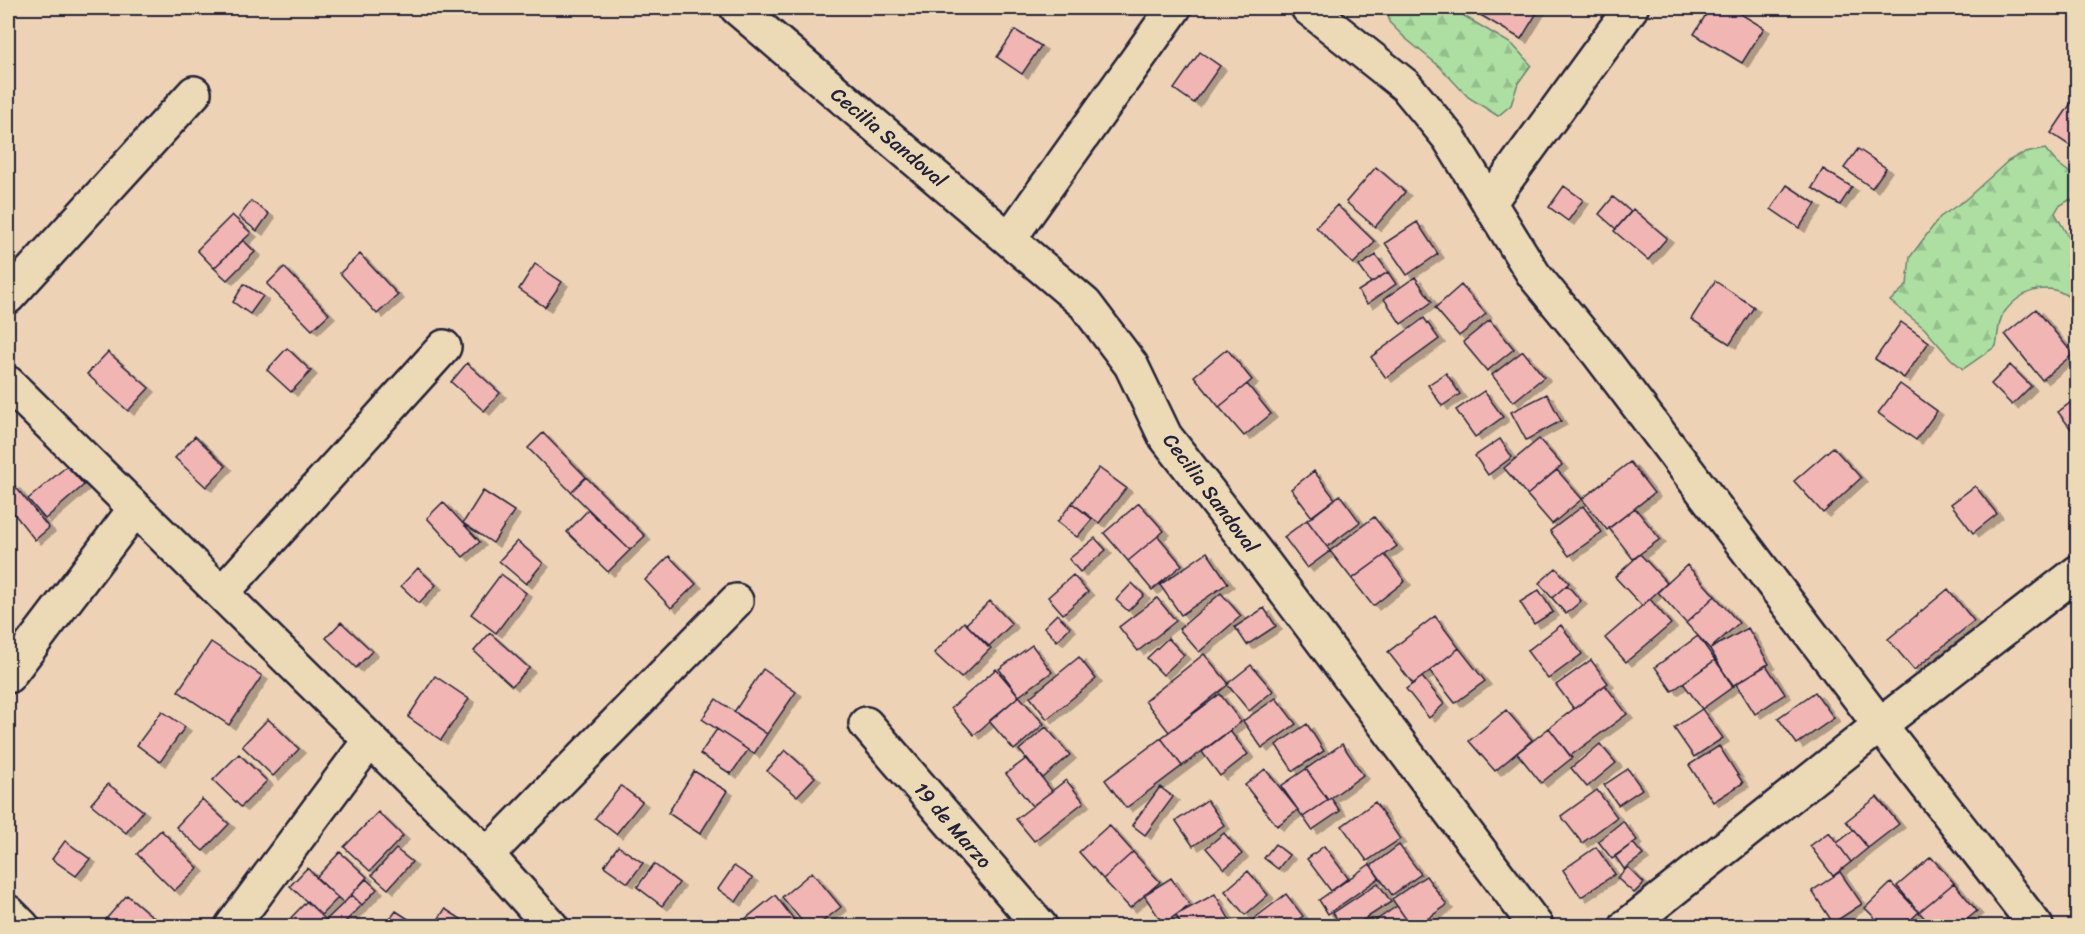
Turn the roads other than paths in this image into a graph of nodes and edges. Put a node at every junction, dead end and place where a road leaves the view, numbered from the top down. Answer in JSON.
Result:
{"nodes":[{"id":1,"x":737,"y":8,"type":"edge"},
{"id":2,"x":1173,"y":8,"type":"edge"},
{"id":3,"x":1308,"y":8,"type":"edge"},
{"id":4,"x":1631,"y":8,"type":"edge"},
{"id":5,"x":194,"y":93,"type":"dead end"},
{"id":6,"x":1489,"y":203,"type":"junction"},
{"id":7,"x":1009,"y":239,"type":"junction"},
{"id":8,"x":8,"y":297,"type":"edge"},
{"id":9,"x":444,"y":347,"type":"dead end"},
{"id":10,"x":8,"y":383,"type":"edge"},
{"id":11,"x":135,"y":509,"type":"junction"},
{"id":12,"x":2078,"y":572,"type":"edge"},
{"id":13,"x":222,"y":593,"type":"junction"},
{"id":14,"x":736,"y":601,"type":"dead end"},
{"id":15,"x":8,"y":676,"type":"edge"},
{"id":16,"x":866,"y":724,"type":"dead end"},
{"id":17,"x":1880,"y":725,"type":"junction"},
{"id":18,"x":370,"y":740,"type":"junction"},
{"id":19,"x":487,"y":855,"type":"junction"},
{"id":20,"x":8,"y":912,"type":"edge"},
{"id":21,"x":22,"y":927,"type":"edge"},
{"id":22,"x":232,"y":927,"type":"edge"},
{"id":23,"x":551,"y":927,"type":"edge"},
{"id":24,"x":1040,"y":927,"type":"edge"},
{"id":25,"x":1536,"y":927,"type":"edge"},
{"id":26,"x":1627,"y":927,"type":"edge"},
{"id":27,"x":2036,"y":927,"type":"edge"}],
"edges":[{"from":1,"to":7,"type":"street","name":"Cecilia Sandoval"},
{"from":2,"to":7,"type":"street"},
{"from":3,"to":6,"type":"street"},
{"from":4,"to":6,"type":"street"},
{"from":5,"to":8,"type":"street"},
{"from":6,"to":17,"type":"street"},
{"from":7,"to":25,"type":"street","name":"Cecilia Sandoval"},
{"from":9,"to":13,"type":"street"},
{"from":10,"to":11,"type":"street"},
{"from":11,"to":13,"type":"street"},
{"from":11,"to":15,"type":"street"},
{"from":12,"to":17,"type":"street"},
{"from":13,"to":18,"type":"street"},
{"from":14,"to":19,"type":"street"},
{"from":16,"to":24,"type":"street","name":"19 de Marzo"},
{"from":17,"to":26,"type":"street"},
{"from":17,"to":27,"type":"street"},
{"from":18,"to":19,"type":"street"},
{"from":18,"to":22,"type":"street"},
{"from":19,"to":23,"type":"street"},
{"from":20,"to":21,"type":"street"}]}
